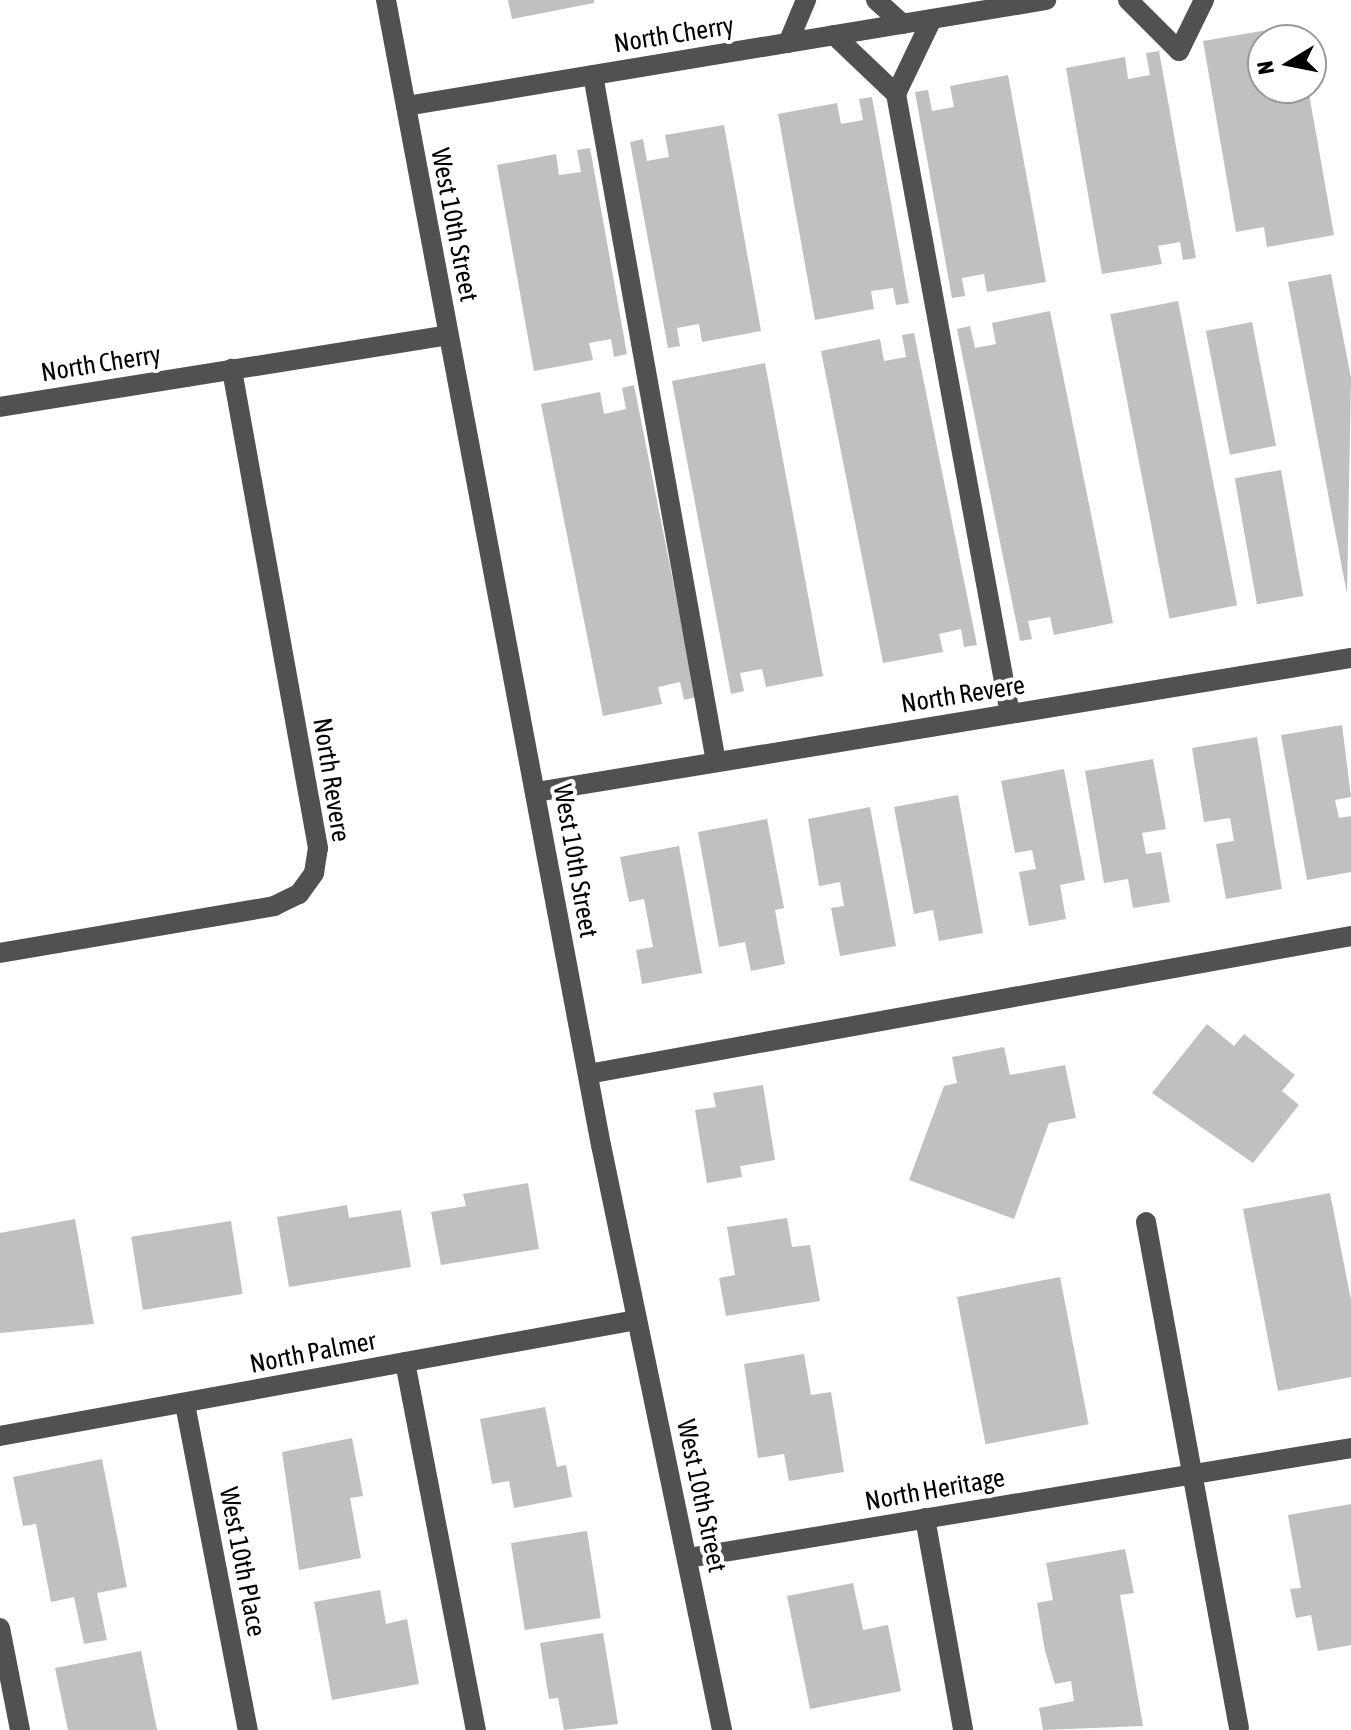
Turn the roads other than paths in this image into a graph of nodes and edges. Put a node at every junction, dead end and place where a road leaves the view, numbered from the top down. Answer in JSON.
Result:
{"nodes":[{"id":1,"x":386,"y":0,"type":"edge"},
{"id":2,"x":806,"y":0,"type":"edge"},
{"id":3,"x":876,"y":0,"type":"edge"},
{"id":4,"x":1046,"y":0,"type":"edge"},
{"id":5,"x":1128,"y":0,"type":"edge"},
{"id":6,"x":1204,"y":0,"type":"edge"},
{"id":7,"x":932,"y":19,"type":"junction"},
{"id":8,"x":903,"y":24,"type":"junction"},
{"id":9,"x":834,"y":35,"type":"junction"},
{"id":10,"x":788,"y":43,"type":"junction"},
{"id":11,"x":593,"y":75,"type":"junction"},
{"id":12,"x":896,"y":94,"type":"junction"},
{"id":13,"x":406,"y":106,"type":"junction"},
{"id":14,"x":448,"y":335,"type":"junction"},
{"id":15,"x":232,"y":369,"type":"junction"},
{"id":16,"x":0,"y":407,"type":"edge"},
{"id":17,"x":1351,"y":658,"type":"edge"},
{"id":18,"x":1010,"y":714,"type":"junction"},
{"id":19,"x":716,"y":762,"type":"junction"},
{"id":20,"x":536,"y":792,"type":"junction"},
{"id":21,"x":1351,"y":936,"type":"edge"},
{"id":22,"x":0,"y":953,"type":"edge"},
{"id":23,"x":588,"y":1074,"type":"junction"},
{"id":24,"x":1146,"y":1222,"type":"dead end"},
{"id":25,"x":636,"y":1320,"type":"junction"},
{"id":26,"x":405,"y":1362,"type":"junction"},
{"id":27,"x":185,"y":1404,"type":"junction"},
{"id":28,"x":0,"y":1436,"type":"edge"},
{"id":29,"x":1351,"y":1448,"type":"edge"},
{"id":30,"x":1190,"y":1473,"type":"junction"},
{"id":31,"x":925,"y":1518,"type":"junction"},
{"id":32,"x":688,"y":1558,"type":"junction"},
{"id":33,"x":0,"y":1628,"type":"edge"},
{"id":34,"x":1239,"y":1728,"type":"edge"},
{"id":35,"x":20,"y":1730,"type":"edge"},
{"id":36,"x":248,"y":1730,"type":"edge"},
{"id":37,"x":476,"y":1730,"type":"edge"},
{"id":38,"x":722,"y":1730,"type":"edge"},
{"id":39,"x":963,"y":1730,"type":"edge"}],
"edges":[{"from":1,"to":13,"type":"street","name":"West 10th Street"},
{"from":2,"to":10,"type":"street"},
{"from":3,"to":8,"type":"street"},
{"from":4,"to":7,"type":"street","name":"North Cherry"},
{"from":5,"to":6,"type":"street"},
{"from":7,"to":8,"type":"street","name":"North Cherry"},
{"from":7,"to":12,"type":"street"},
{"from":8,"to":9,"type":"street","name":"North Cherry"},
{"from":9,"to":10,"type":"street","name":"North Cherry"},
{"from":9,"to":12,"type":"street"},
{"from":10,"to":11,"type":"street","name":"North Cherry"},
{"from":11,"to":13,"type":"street","name":"North Cherry"},
{"from":11,"to":19,"type":"street"},
{"from":12,"to":18,"type":"street"},
{"from":13,"to":14,"type":"street","name":"West 10th Street"},
{"from":14,"to":15,"type":"street","name":"North Cherry"},
{"from":14,"to":20,"type":"street","name":"West 10th Street"},
{"from":15,"to":16,"type":"street","name":"North Cherry"},
{"from":15,"to":22,"type":"street","name":"North Revere"},
{"from":17,"to":18,"type":"street","name":"North Revere"},
{"from":18,"to":19,"type":"street","name":"North Revere"},
{"from":19,"to":20,"type":"street","name":"North Revere"},
{"from":20,"to":23,"type":"street","name":"West 10th Street"},
{"from":21,"to":23,"type":"street"},
{"from":23,"to":25,"type":"street","name":"West 10th Street"},
{"from":24,"to":30,"type":"street"},
{"from":25,"to":26,"type":"street","name":"North Palmer"},
{"from":25,"to":32,"type":"street","name":"West 10th Street"},
{"from":26,"to":27,"type":"street","name":"North Palmer"},
{"from":26,"to":37,"type":"street"},
{"from":27,"to":28,"type":"street","name":"North Palmer"},
{"from":27,"to":36,"type":"street","name":"West 10th Place"},
{"from":29,"to":30,"type":"street","name":"North Heritage"},
{"from":30,"to":31,"type":"street","name":"North Heritage"},
{"from":30,"to":34,"type":"street"},
{"from":31,"to":32,"type":"street","name":"North Heritage"},
{"from":31,"to":39,"type":"street"},
{"from":32,"to":38,"type":"street","name":"West 10th Street"},
{"from":33,"to":35,"type":"street"}]}
